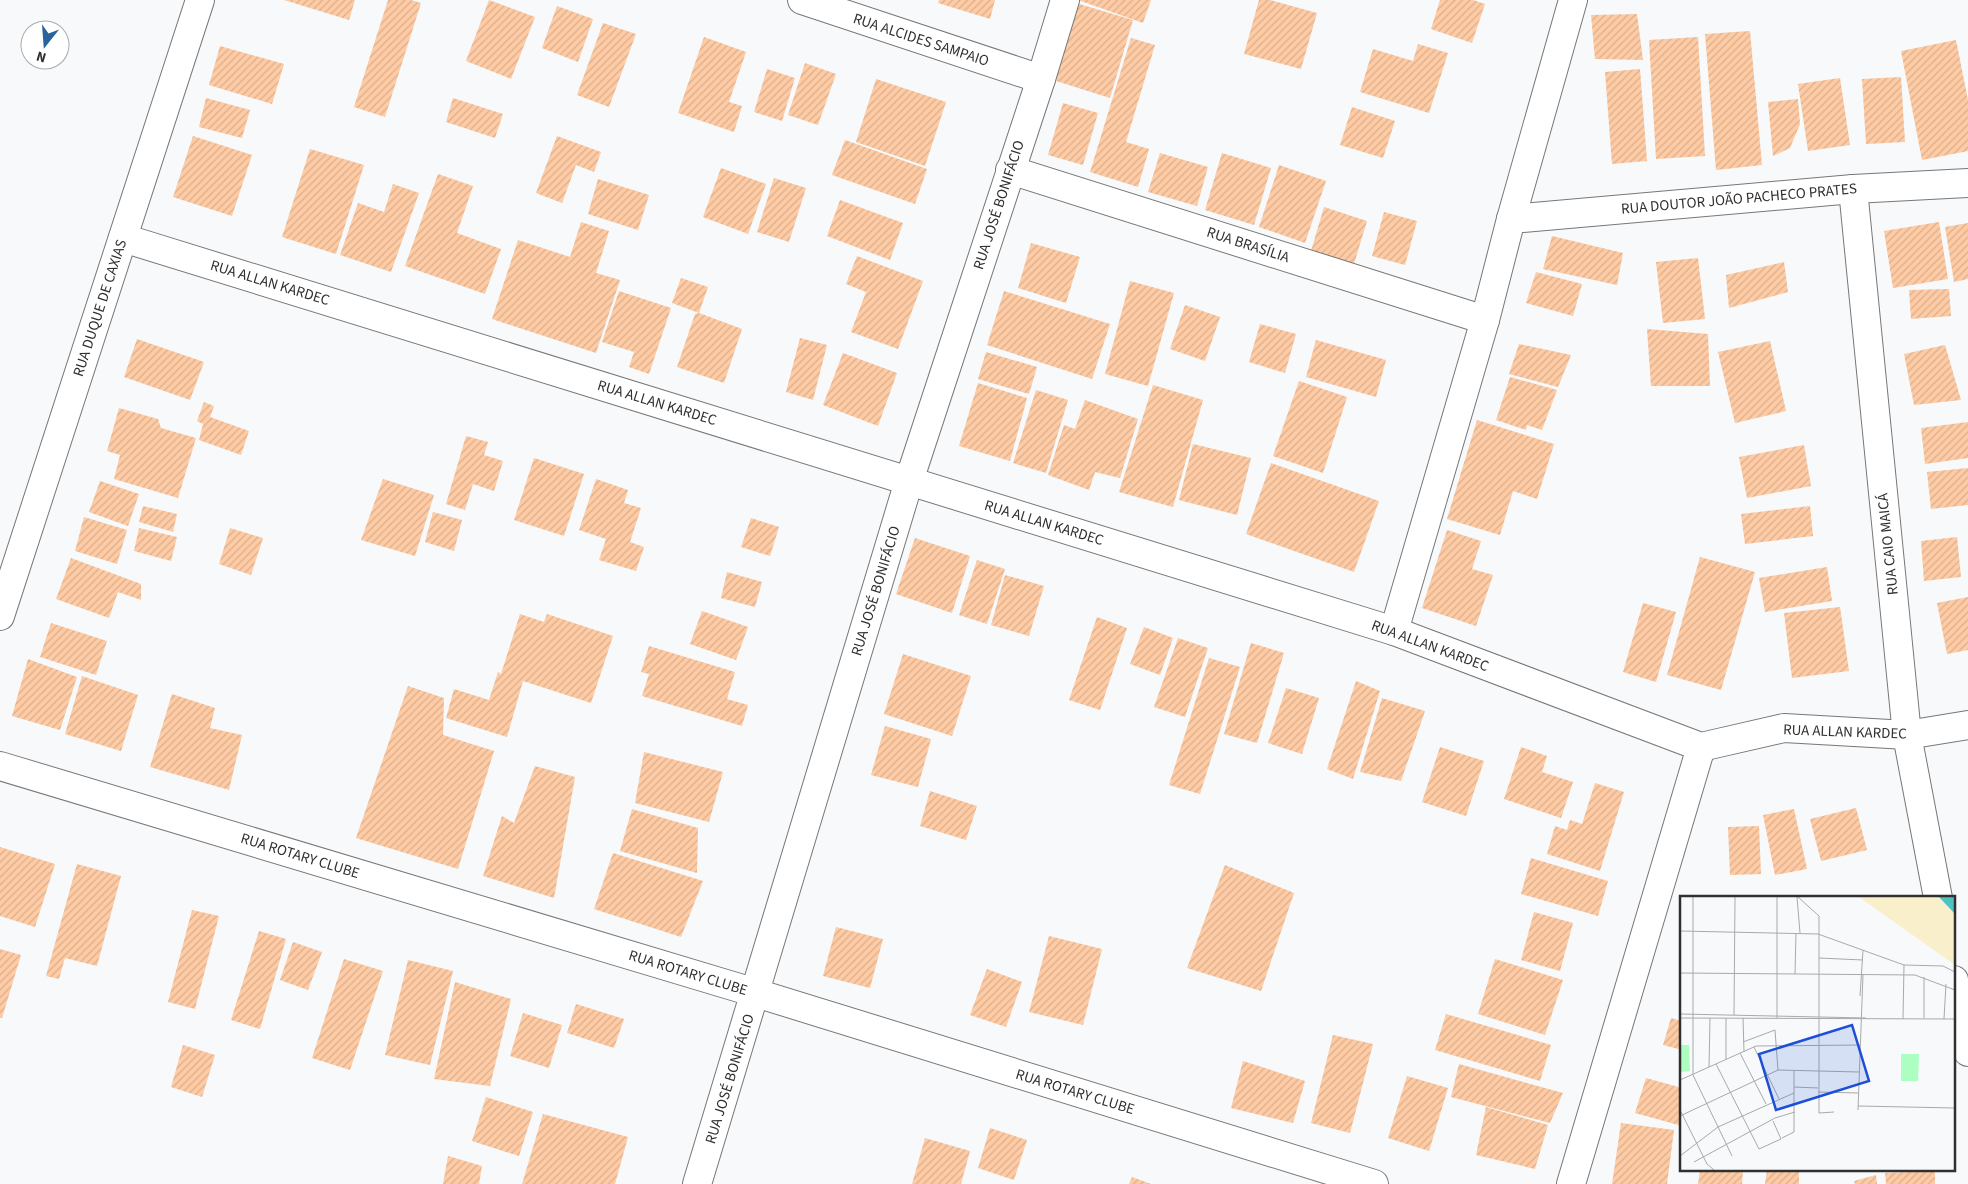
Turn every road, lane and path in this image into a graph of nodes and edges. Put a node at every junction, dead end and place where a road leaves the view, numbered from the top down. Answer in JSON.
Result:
{"nodes":[{"id":1,"x":200,"y":0,"type":"edge"},
{"id":2,"x":802,"y":0,"type":"edge"},
{"id":3,"x":1064,"y":0,"type":"edge"},
{"id":4,"x":1573,"y":0,"type":"edge"},
{"id":5,"x":1041,"y":79,"type":"junction"},
{"id":6,"x":1010,"y":170,"type":"junction"},
{"id":7,"x":1968,"y":183,"type":"edge"},
{"id":8,"x":1853,"y":189,"type":"junction"},
{"id":9,"x":1511,"y":219,"type":"junction"},
{"id":10,"x":123,"y":238,"type":"junction"},
{"id":11,"x":1485,"y":320,"type":"junction"},
{"id":12,"x":909,"y":481,"type":"junction"},
{"id":13,"x":0,"y":616,"type":"edge"},
{"id":14,"x":1394,"y":631,"type":"junction"},
{"id":15,"x":1968,"y":725,"type":"edge"},
{"id":16,"x":1907,"y":735,"type":"junction"},
{"id":17,"x":1701,"y":747,"type":"junction"},
{"id":18,"x":0,"y":766,"type":"edge"},
{"id":19,"x":1938,"y":896,"type":"edge"},
{"id":20,"x":1956,"y":990,"type":"edge"},
{"id":21,"x":756,"y":993,"type":"junction"},
{"id":22,"x":1968,"y":1052,"type":"edge"},
{"id":23,"x":698,"y":1184,"type":"edge"},
{"id":24,"x":1374,"y":1184,"type":"edge"},
{"id":25,"x":1571,"y":1184,"type":"edge"}],
"edges":[{"from":1,"to":10,"type":"street","name":"RUA DUQUE DE CAXIAS"},
{"from":2,"to":5,"type":"street","name":"RUA ALCIDES SAMPAIO"},
{"from":3,"to":5,"type":"street","name":"RUA JOSÉ BONIFÁCIO"},
{"from":4,"to":9,"type":"street"},
{"from":5,"to":6,"type":"street","name":"RUA JOSÉ BONIFÁCIO"},
{"from":6,"to":11,"type":"street","name":"RUA BRASÍLIA"},
{"from":6,"to":12,"type":"street","name":"RUA JOSÉ BONIFÁCIO"},
{"from":7,"to":8,"type":"street","name":"RUA DOUTOR JOÃO PACHECO PRATES"},
{"from":8,"to":9,"type":"street","name":"RUA DOUTOR JOÃO PACHECO PRATES"},
{"from":8,"to":16,"type":"street","name":"RUA CAIO MAICÁ"},
{"from":9,"to":11,"type":"street"},
{"from":10,"to":12,"type":"street","name":"RUA ALLAN KARDEC"},
{"from":10,"to":13,"type":"street","name":"RUA DUQUE DE CAXIAS"},
{"from":11,"to":14,"type":"street"},
{"from":12,"to":14,"type":"street","name":"RUA ALLAN KARDEC"},
{"from":12,"to":21,"type":"street","name":"RUA JOSÉ BONIFÁCIO"},
{"from":14,"to":17,"type":"street","name":"RUA ALLAN KARDEC"},
{"from":15,"to":16,"type":"street","name":"RUA ALLAN KARDEC"},
{"from":16,"to":17,"type":"street","name":"RUA ALLAN KARDEC"},
{"from":16,"to":19,"type":"street","name":"RUA CAIO MAICÁ"},
{"from":17,"to":25,"type":"street"},
{"from":18,"to":21,"type":"street","name":"RUA ROTARY CLUBE"},
{"from":20,"to":22,"type":"street"},
{"from":21,"to":23,"type":"street","name":"RUA JOSÉ BONIFÁCIO"},
{"from":21,"to":24,"type":"street","name":"RUA ROTARY CLUBE"}]}
